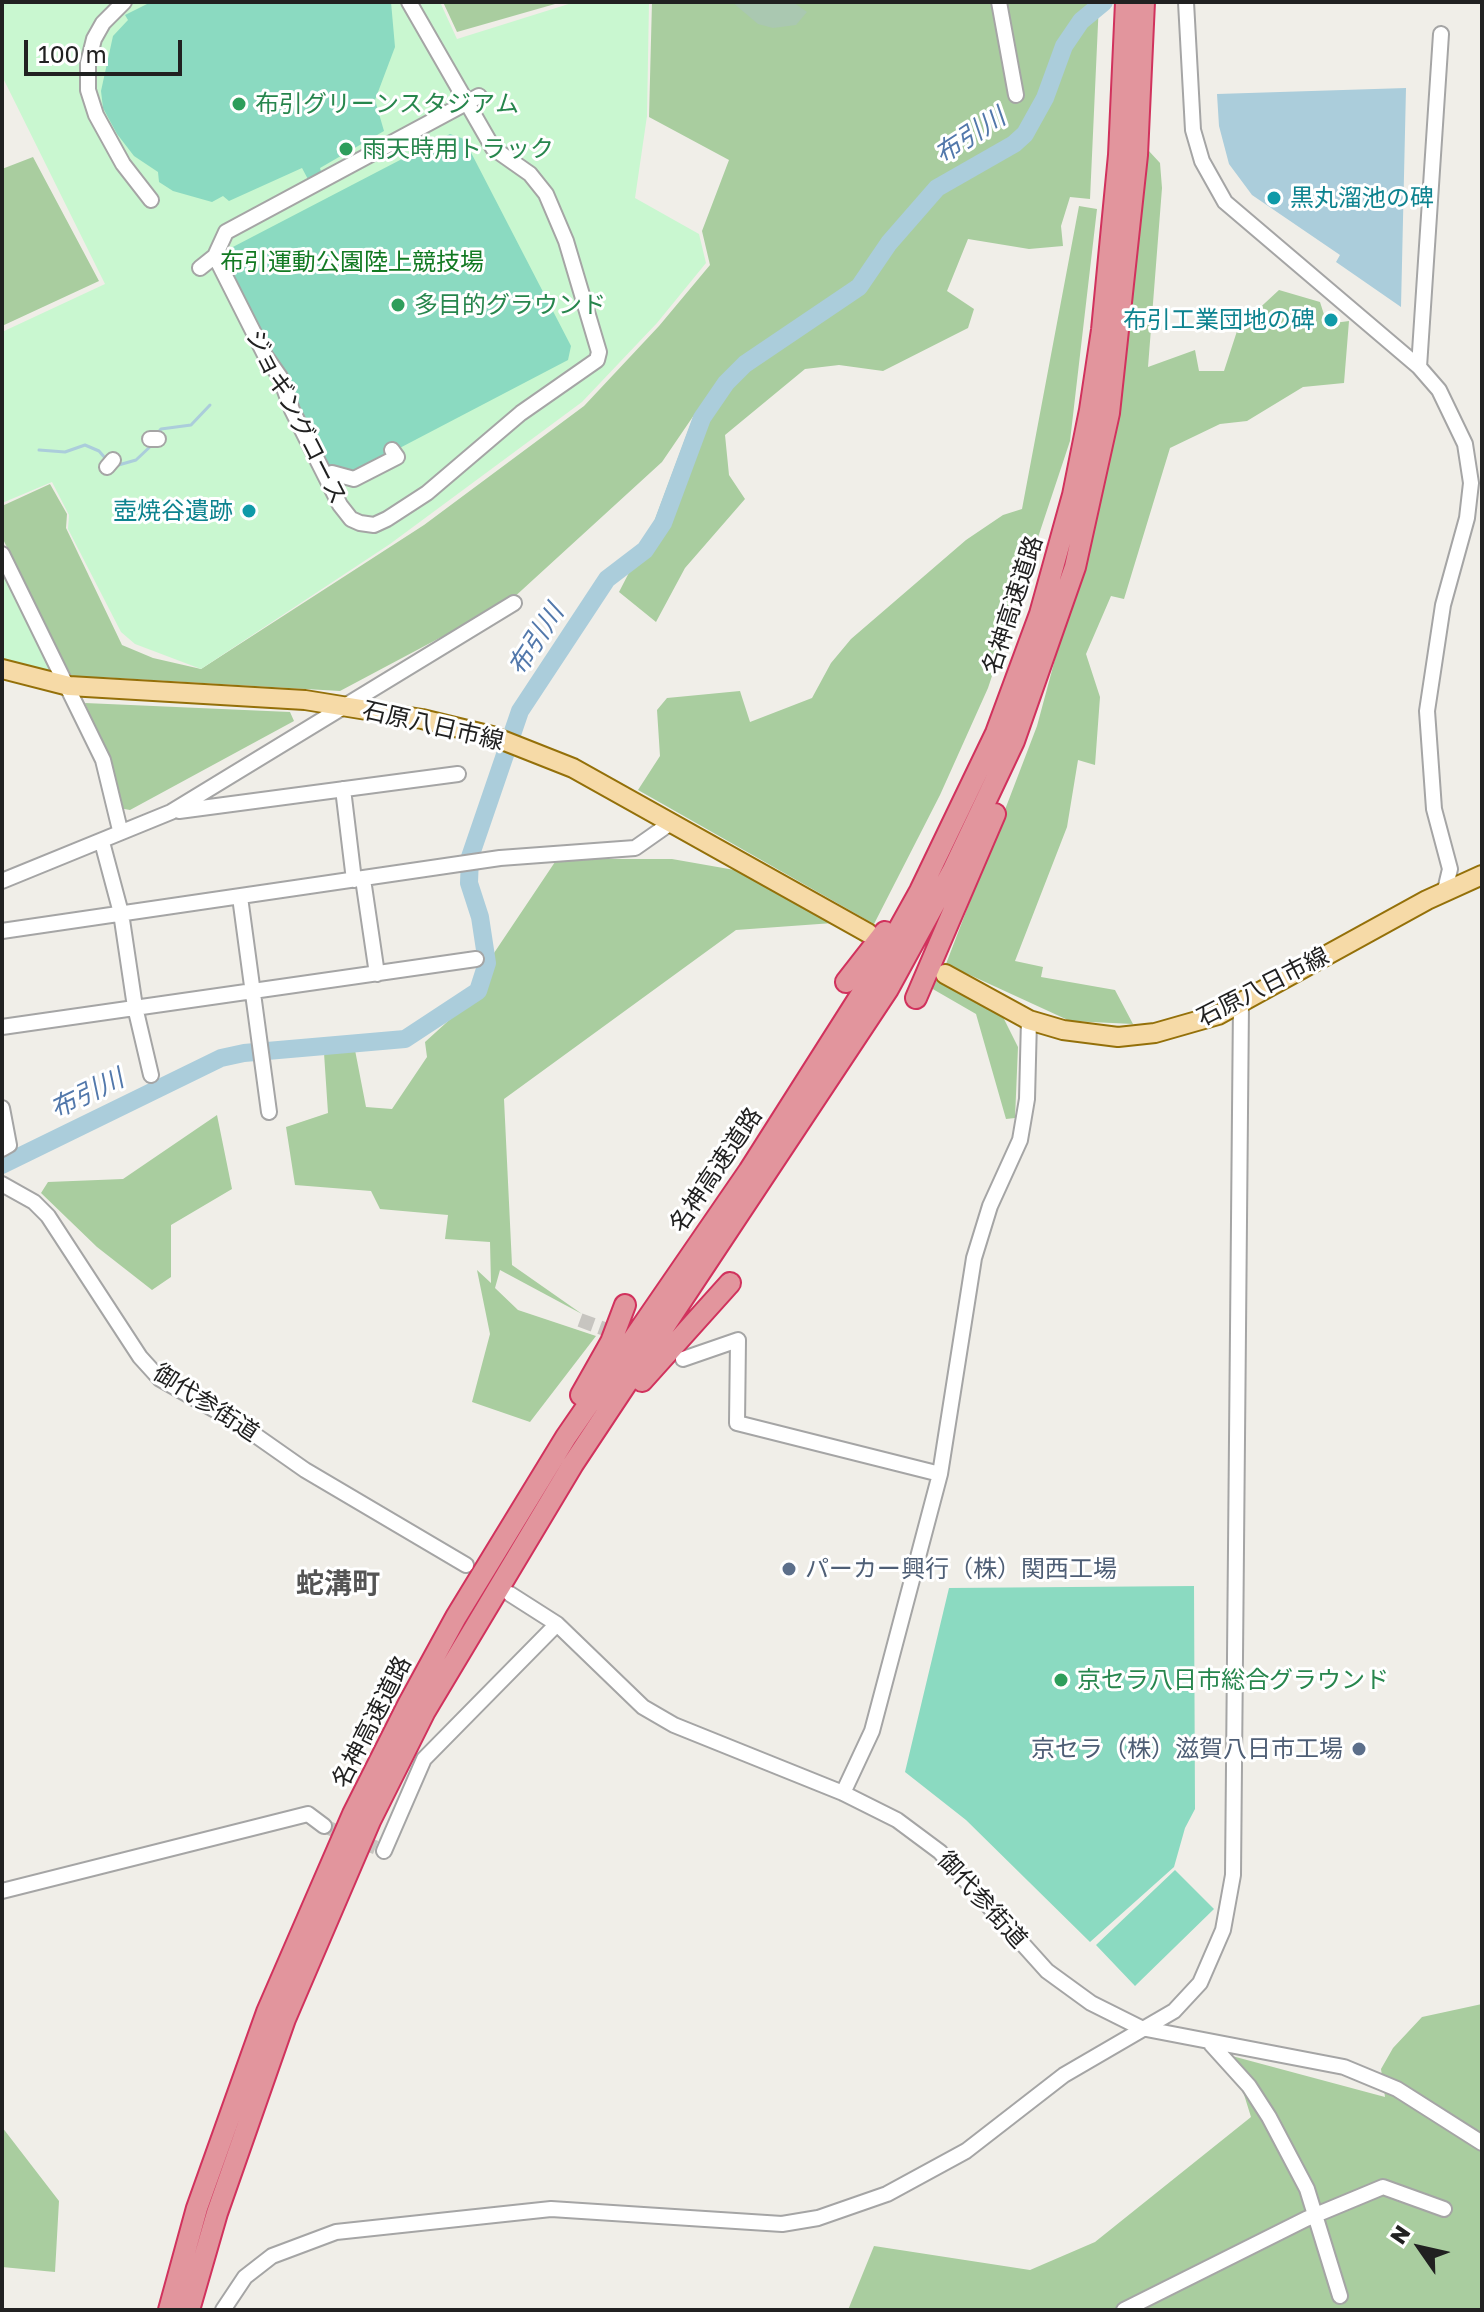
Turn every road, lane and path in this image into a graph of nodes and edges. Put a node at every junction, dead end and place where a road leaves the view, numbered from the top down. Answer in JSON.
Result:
{"nodes":[{"id":1,"x":124,"y":2,"type":"edge"},
{"id":2,"x":409,"y":2,"type":"edge"},
{"id":3,"x":999,"y":2,"type":"edge"},
{"id":4,"x":1186,"y":2,"type":"edge"},
{"id":5,"x":1132,"y":3,"type":"edge"},
{"id":6,"x":1441,"y":34,"type":"dead end"},
{"id":7,"x":1016,"y":95,"type":"dead end"},
{"id":8,"x":472,"y":99,"type":"junction"},
{"id":9,"x":151,"y":200,"type":"dead end"},
{"id":10,"x":215,"y":256,"type":"junction"},
{"id":11,"x":200,"y":268,"type":"dead end"},
{"id":12,"x":1419,"y":367,"type":"junction"},
{"id":13,"x":392,"y":450,"type":"dead end"},
{"id":14,"x":327,"y":476,"type":"junction"},
{"id":15,"x":2,"y":554,"type":"edge"},
{"id":16,"x":1075,"y":567,"type":"junction"},
{"id":17,"x":514,"y":603,"type":"dead end"},
{"id":18,"x":2,"y":669,"type":"edge"},
{"id":19,"x":69,"y":686,"type":"junction"},
{"id":20,"x":346,"y":707,"type":"junction"},
{"id":21,"x":458,"y":774,"type":"dead end"},
{"id":22,"x":343,"y":789,"type":"junction"},
{"id":23,"x":171,"y":812,"type":"junction"},
{"id":24,"x":672,"y":822,"type":"junction"},
{"id":25,"x":120,"y":830,"type":"junction"},
{"id":26,"x":102,"y":842,"type":"junction"},
{"id":27,"x":1482,"y":875,"type":"edge"},
{"id":28,"x":358,"y":879,"type":"junction"},
{"id":29,"x":2,"y":881,"type":"edge"},
{"id":30,"x":1445,"y":890,"type":"junction"},
{"id":31,"x":920,"y":891,"type":"junction"},
{"id":32,"x":240,"y":897,"type":"junction"},
{"id":33,"x":121,"y":913,"type":"junction"},
{"id":34,"x":2,"y":931,"type":"edge"},
{"id":35,"x":868,"y":933,"type":"dead end"},
{"id":36,"x":476,"y":959,"type":"dead end"},
{"id":37,"x":377,"y":974,"type":"junction"},
{"id":38,"x":945,"y":974,"type":"dead end"},
{"id":39,"x":846,"y":982,"type":"dead end"},
{"id":40,"x":255,"y":992,"type":"junction"},
{"id":41,"x":916,"y":998,"type":"dead end"},
{"id":42,"x":1241,"y":1003,"type":"junction"},
{"id":43,"x":135,"y":1007,"type":"junction"},
{"id":44,"x":1029,"y":1020,"type":"junction"},
{"id":45,"x":2,"y":1027,"type":"edge"},
{"id":46,"x":151,"y":1075,"type":"dead end"},
{"id":47,"x":2,"y":1108,"type":"edge"},
{"id":48,"x":269,"y":1112,"type":"dead end"},
{"id":49,"x":2,"y":1149,"type":"edge"},
{"id":50,"x":2,"y":1184,"type":"edge"},
{"id":51,"x":730,"y":1283,"type":"dead end"},
{"id":52,"x":625,"y":1305,"type":"dead end"},
{"id":53,"x":683,"y":1359,"type":"dead end"},
{"id":54,"x":573,"y":1464,"type":"junction"},
{"id":55,"x":940,"y":1474,"type":"junction"},
{"id":56,"x":492,"y":1556,"type":"junction"},
{"id":57,"x":466,"y":1565,"type":"dead end"},
{"id":58,"x":510,"y":1594,"type":"dead end"},
{"id":59,"x":557,"y":1624,"type":"junction"},
{"id":60,"x":843,"y":1793,"type":"junction"},
{"id":61,"x":324,"y":1826,"type":"tunnel mouth"},
{"id":62,"x":384,"y":1851,"type":"dead end"},
{"id":63,"x":2,"y":1891,"type":"edge"},
{"id":64,"x":1141,"y":2028,"type":"junction"},
{"id":65,"x":1211,"y":2044,"type":"junction"},
{"id":66,"x":1482,"y":2143,"type":"edge"},
{"id":67,"x":1444,"y":2209,"type":"dead end"},
{"id":68,"x":1318,"y":2215,"type":"junction"},
{"id":69,"x":1340,"y":2296,"type":"dead end"},
{"id":70,"x":169,"y":2310,"type":"edge"},
{"id":71,"x":189,"y":2310,"type":"edge"},
{"id":72,"x":223,"y":2310,"type":"edge"},
{"id":73,"x":1124,"y":2310,"type":"edge"}],
"edges":[{"from":1,"to":9,"type":"street"},
{"from":2,"to":8,"type":"street","name":"ジョギングコース"},
{"from":3,"to":7,"type":"street"},
{"from":4,"to":12,"type":"street"},
{"from":5,"to":16,"type":"highway","name":"名神高速道路"},
{"from":5,"to":31,"type":"highway","name":"名神高速道路"},
{"from":6,"to":12,"type":"street"},
{"from":8,"to":10,"type":"street"},
{"from":8,"to":14,"type":"street","name":"ジョギングコース"},
{"from":10,"to":11,"type":"street"},
{"from":10,"to":14,"type":"street","name":"ジョギングコース"},
{"from":12,"to":30,"type":"street"},
{"from":13,"to":14,"type":"street"},
{"from":15,"to":19,"type":"street"},
{"from":16,"to":41,"type":"highway"},
{"from":16,"to":54,"type":"highway","name":"名神高速道路"},
{"from":17,"to":20,"type":"street"},
{"from":18,"to":19,"type":"main road","name":"石原八日市線"},
{"from":19,"to":20,"type":"main road","name":"石原八日市線"},
{"from":19,"to":25,"type":"street"},
{"from":20,"to":23,"type":"street"},
{"from":20,"to":24,"type":"main road","name":"石原八日市線"},
{"from":21,"to":22,"type":"street"},
{"from":22,"to":23,"type":"street"},
{"from":22,"to":28,"type":"street"},
{"from":23,"to":25,"type":"street"},
{"from":24,"to":28,"type":"street"},
{"from":24,"to":35,"type":"main road","name":"石原八日市線"},
{"from":25,"to":26,"type":"street"},
{"from":26,"to":29,"type":"street"},
{"from":26,"to":33,"type":"street"},
{"from":27,"to":30,"type":"main road","name":"石原八日市線"},
{"from":28,"to":32,"type":"street"},
{"from":28,"to":37,"type":"street"},
{"from":30,"to":42,"type":"main road","name":"石原八日市線"},
{"from":31,"to":39,"type":"highway"},
{"from":31,"to":56,"type":"highway","name":"名神高速道路"},
{"from":32,"to":33,"type":"street"},
{"from":32,"to":40,"type":"street"},
{"from":33,"to":34,"type":"street"},
{"from":33,"to":43,"type":"street"},
{"from":36,"to":37,"type":"street"},
{"from":37,"to":40,"type":"street"},
{"from":38,"to":44,"type":"main road","name":"石原八日市線"},
{"from":40,"to":43,"type":"street"},
{"from":40,"to":48,"type":"street"},
{"from":42,"to":44,"type":"main road","name":"石原八日市線"},
{"from":42,"to":64,"type":"street"},
{"from":43,"to":45,"type":"street"},
{"from":43,"to":46,"type":"street"},
{"from":44,"to":55,"type":"street"},
{"from":47,"to":49,"type":"street"},
{"from":50,"to":57,"type":"street","name":"御代参街道"},
{"from":51,"to":54,"type":"highway"},
{"from":52,"to":56,"type":"highway"},
{"from":53,"to":55,"type":"street"},
{"from":54,"to":71,"type":"highway","name":"名神高速道路"},
{"from":55,"to":60,"type":"street"},
{"from":56,"to":70,"type":"highway","name":"名神高速道路"},
{"from":58,"to":59,"type":"street","name":"御代参街道"},
{"from":59,"to":60,"type":"street","name":"御代参街道"},
{"from":59,"to":62,"type":"street"},
{"from":60,"to":64,"type":"street","name":"御代参街道"},
{"from":61,"to":63,"type":"street"},
{"from":64,"to":65,"type":"street","name":"御代参街道"},
{"from":64,"to":72,"type":"street"},
{"from":65,"to":66,"type":"street","name":"御代参街道"},
{"from":65,"to":68,"type":"street"},
{"from":67,"to":68,"type":"street"},
{"from":68,"to":69,"type":"street"},
{"from":68,"to":73,"type":"street"}]}
